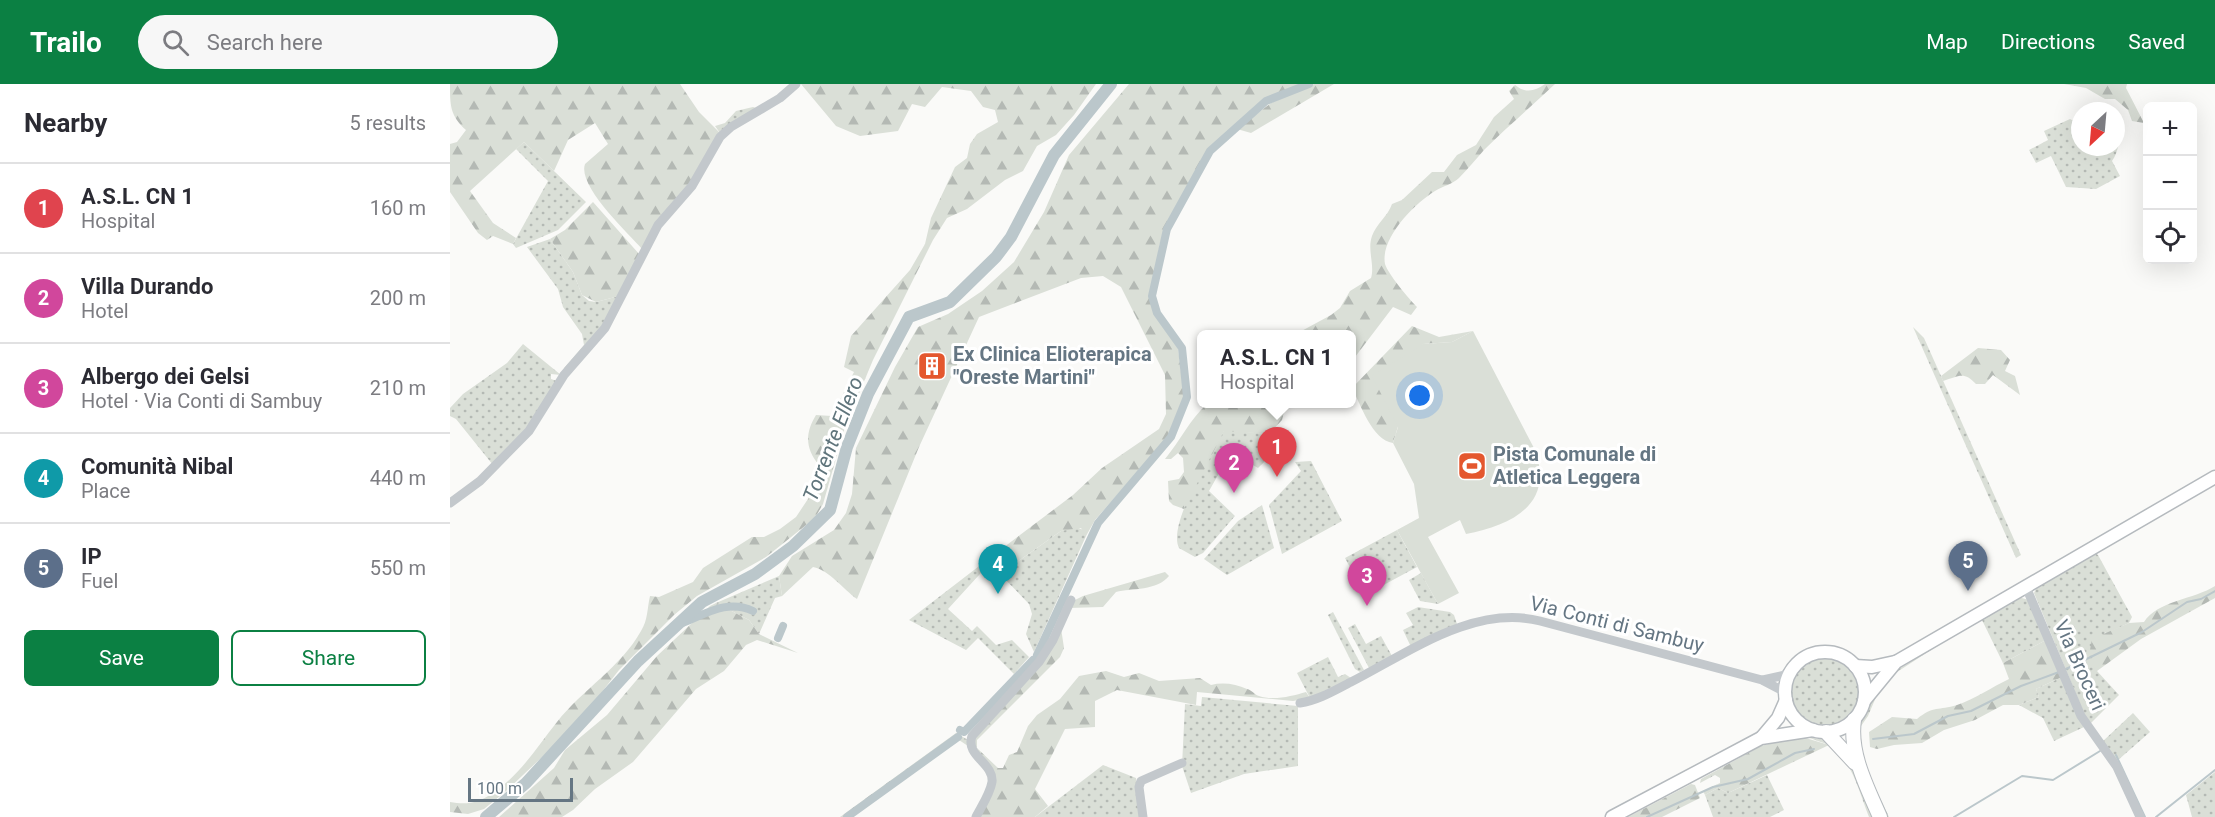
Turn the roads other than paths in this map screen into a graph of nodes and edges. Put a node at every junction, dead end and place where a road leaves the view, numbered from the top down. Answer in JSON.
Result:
{"nodes":[{"id":1,"x":796,"y":84,"type":"edge"},
{"id":2,"x":2215,"y":477,"type":"edge"},
{"id":3,"x":450,"y":503,"type":"edge"},
{"id":4,"x":2026,"y":587,"type":"junction"},
{"id":5,"x":1071,"y":600,"type":"dead end"},
{"id":6,"x":1896,"y":662,"type":"junction"},
{"id":7,"x":1855,"y":666,"type":"junction"},
{"id":8,"x":1789,"y":674,"type":"junction"},
{"id":9,"x":1761,"y":680,"type":"junction"},
{"id":10,"x":1785,"y":696,"type":"junction"},
{"id":11,"x":1864,"y":700,"type":"junction"},
{"id":12,"x":1300,"y":703,"type":"dead end"},
{"id":13,"x":1854,"y":720,"type":"junction"},
{"id":14,"x":1820,"y":731,"type":"junction"},
{"id":15,"x":1761,"y":738,"type":"junction"},
{"id":16,"x":1182,"y":763,"type":"dead end"},
{"id":17,"x":1861,"y":771,"type":"junction"},
{"id":18,"x":976,"y":817,"type":"edge"},
{"id":19,"x":1143,"y":817,"type":"edge"},
{"id":20,"x":1612,"y":817,"type":"edge"},
{"id":21,"x":1880,"y":817,"type":"edge"},
{"id":22,"x":2140,"y":817,"type":"edge"}],
"edges":[{"from":1,"to":3,"type":"street"},
{"from":2,"to":4,"type":"main road"},
{"from":4,"to":6,"type":"main road"},
{"from":4,"to":22,"type":"street","name":"Via Broceri"},
{"from":5,"to":18,"type":"street"},
{"from":6,"to":7,"type":"main road"},
{"from":6,"to":11,"type":"main road"},
{"from":7,"to":8,"type":"main road"},
{"from":7,"to":11,"type":"main road"},
{"from":8,"to":9,"type":"street","name":"Via Conti di Sambuy"},
{"from":8,"to":10,"type":"main road"},
{"from":9,"to":10,"type":"street","name":"Via Conti di Sambuy"},
{"from":9,"to":12,"type":"street","name":"Via Conti di Sambuy"},
{"from":10,"to":14,"type":"main road"},
{"from":10,"to":15,"type":"main road"},
{"from":11,"to":13,"type":"main road"},
{"from":13,"to":14,"type":"main road"},
{"from":13,"to":17,"type":"highway"},
{"from":14,"to":15,"type":"main road"},
{"from":14,"to":17,"type":"highway"},
{"from":15,"to":20,"type":"main road"},
{"from":16,"to":19,"type":"street"},
{"from":17,"to":21,"type":"highway"}]}
